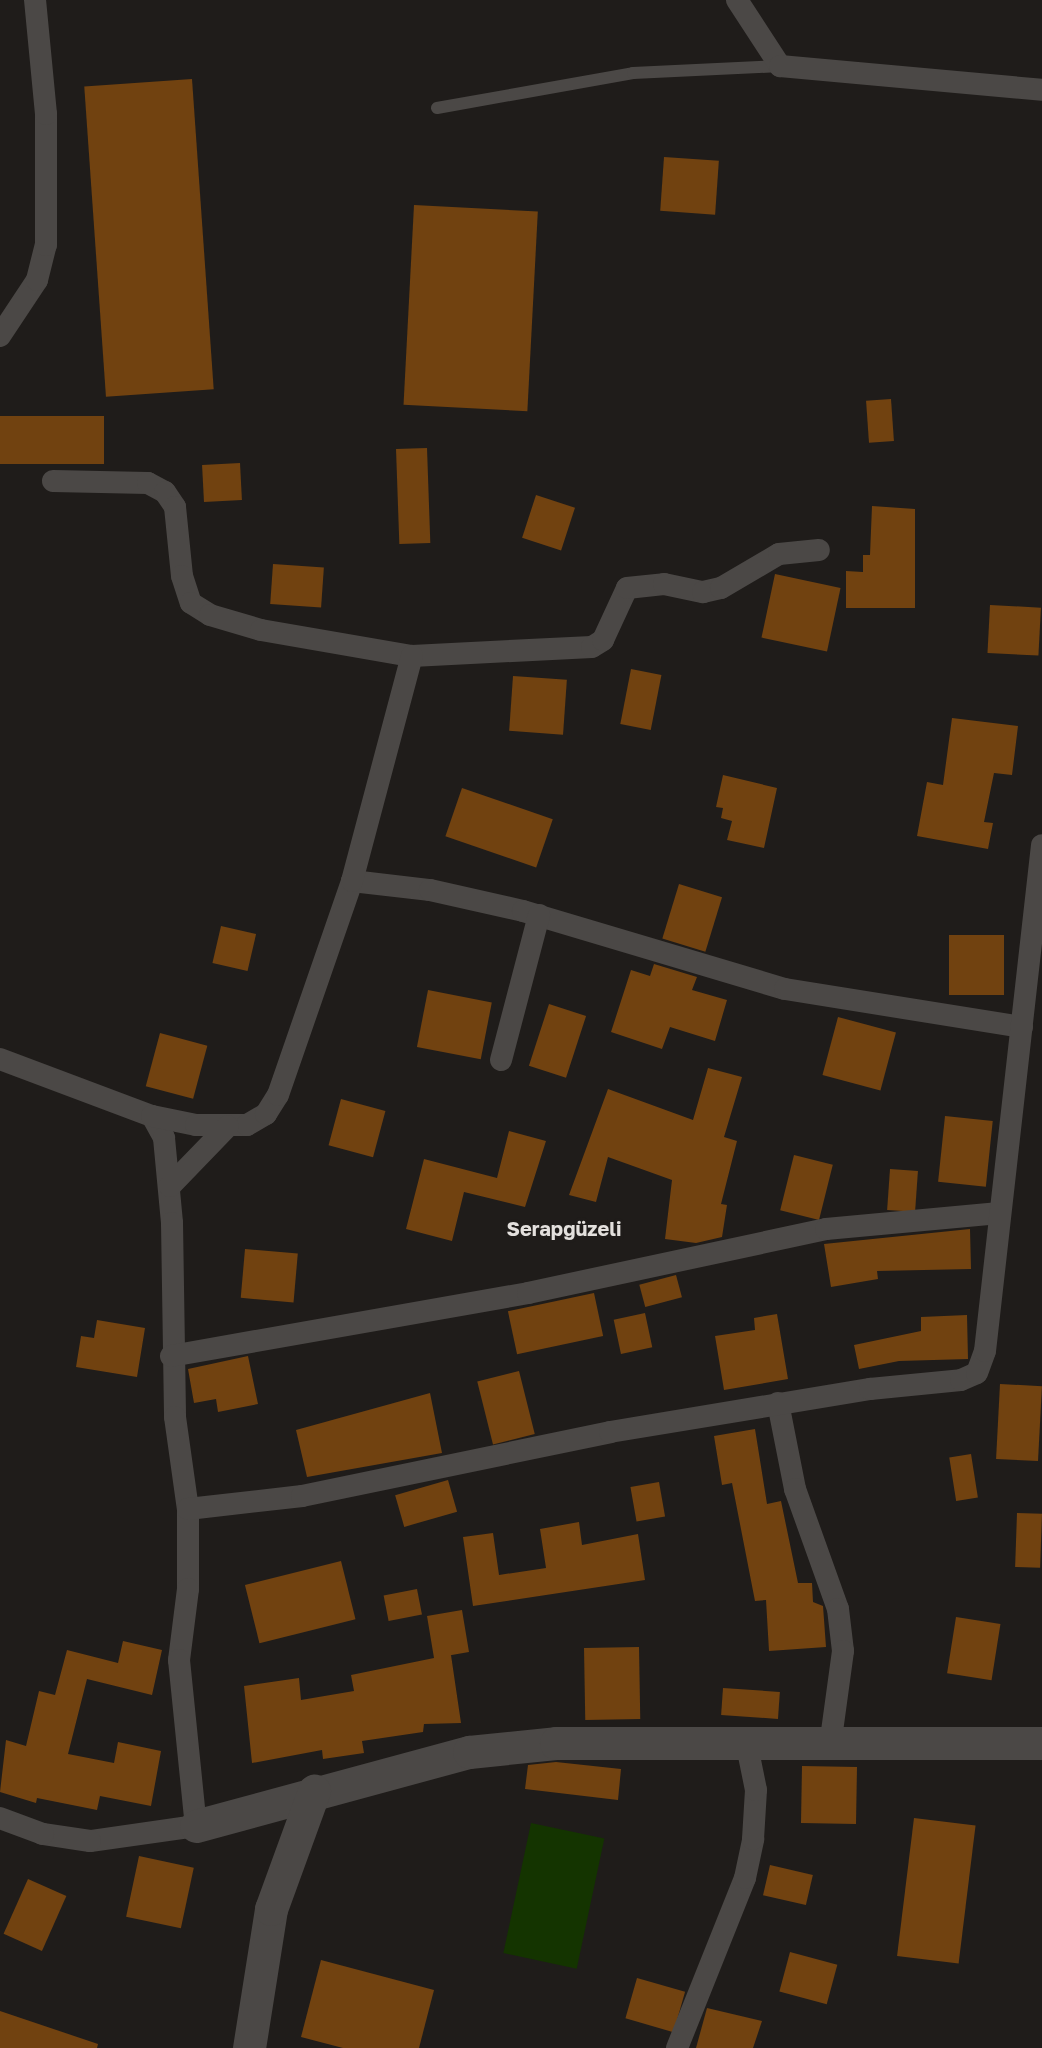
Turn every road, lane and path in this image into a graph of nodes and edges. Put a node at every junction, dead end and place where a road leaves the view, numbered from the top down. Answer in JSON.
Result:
{"nodes":[{"id":1,"x":35,"y":0,"type":"edge"},
{"id":2,"x":737,"y":0,"type":"edge"},
{"id":3,"x":780,"y":66,"type":"junction"},
{"id":4,"x":1042,"y":90,"type":"edge"},
{"id":5,"x":436,"y":108,"type":"dead end"},
{"id":6,"x":0,"y":336,"type":"edge"},
{"id":7,"x":53,"y":481,"type":"dead end"},
{"id":8,"x":819,"y":550,"type":"dead end"},
{"id":9,"x":412,"y":656,"type":"junction"},
{"id":10,"x":1042,"y":846,"type":"edge"},
{"id":11,"x":352,"y":880,"type":"junction"},
{"id":12,"x":538,"y":915,"type":"junction"},
{"id":13,"x":1022,"y":1027,"type":"junction"},
{"id":14,"x":0,"y":1059,"type":"edge"},
{"id":15,"x":501,"y":1060,"type":"dead end"},
{"id":16,"x":152,"y":1116,"type":"junction"},
{"id":17,"x":228,"y":1126,"type":"junction"},
{"id":18,"x":170,"y":1186,"type":"junction"},
{"id":19,"x":999,"y":1213,"type":"junction"},
{"id":20,"x":171,"y":1356,"type":"junction"},
{"id":21,"x":778,"y":1403,"type":"junction"},
{"id":22,"x":188,"y":1509,"type":"junction"},
{"id":23,"x":831,"y":1739,"type":"junction"},
{"id":24,"x":746,"y":1741,"type":"junction"},
{"id":25,"x":1042,"y":1743,"type":"edge"},
{"id":26,"x":314,"y":1791,"type":"junction"},
{"id":27,"x":0,"y":1818,"type":"edge"},
{"id":28,"x":196,"y":1826,"type":"junction"},
{"id":29,"x":249,"y":2048,"type":"edge"},
{"id":30,"x":677,"y":2048,"type":"edge"}],
"edges":[{"from":1,"to":6,"type":"street"},
{"from":2,"to":3,"type":"street"},
{"from":3,"to":4,"type":"street"},
{"from":3,"to":5,"type":"lane"},
{"from":7,"to":9,"type":"street"},
{"from":8,"to":9,"type":"street"},
{"from":9,"to":11,"type":"street"},
{"from":10,"to":13,"type":"street"},
{"from":11,"to":12,"type":"street"},
{"from":11,"to":17,"type":"street"},
{"from":12,"to":13,"type":"street"},
{"from":12,"to":15,"type":"street"},
{"from":13,"to":19,"type":"street"},
{"from":14,"to":16,"type":"street"},
{"from":16,"to":17,"type":"street"},
{"from":16,"to":18,"type":"street"},
{"from":17,"to":18,"type":"street"},
{"from":18,"to":20,"type":"street"},
{"from":19,"to":20,"type":"street"},
{"from":19,"to":21,"type":"street"},
{"from":20,"to":22,"type":"street"},
{"from":21,"to":22,"type":"street"},
{"from":21,"to":23,"type":"street"},
{"from":22,"to":28,"type":"street"},
{"from":23,"to":24,"type":"street"},
{"from":23,"to":25,"type":"street"},
{"from":24,"to":26,"type":"street"},
{"from":24,"to":30,"type":"street"},
{"from":26,"to":28,"type":"street"},
{"from":26,"to":29,"type":"street"},
{"from":27,"to":28,"type":"street"}]}
